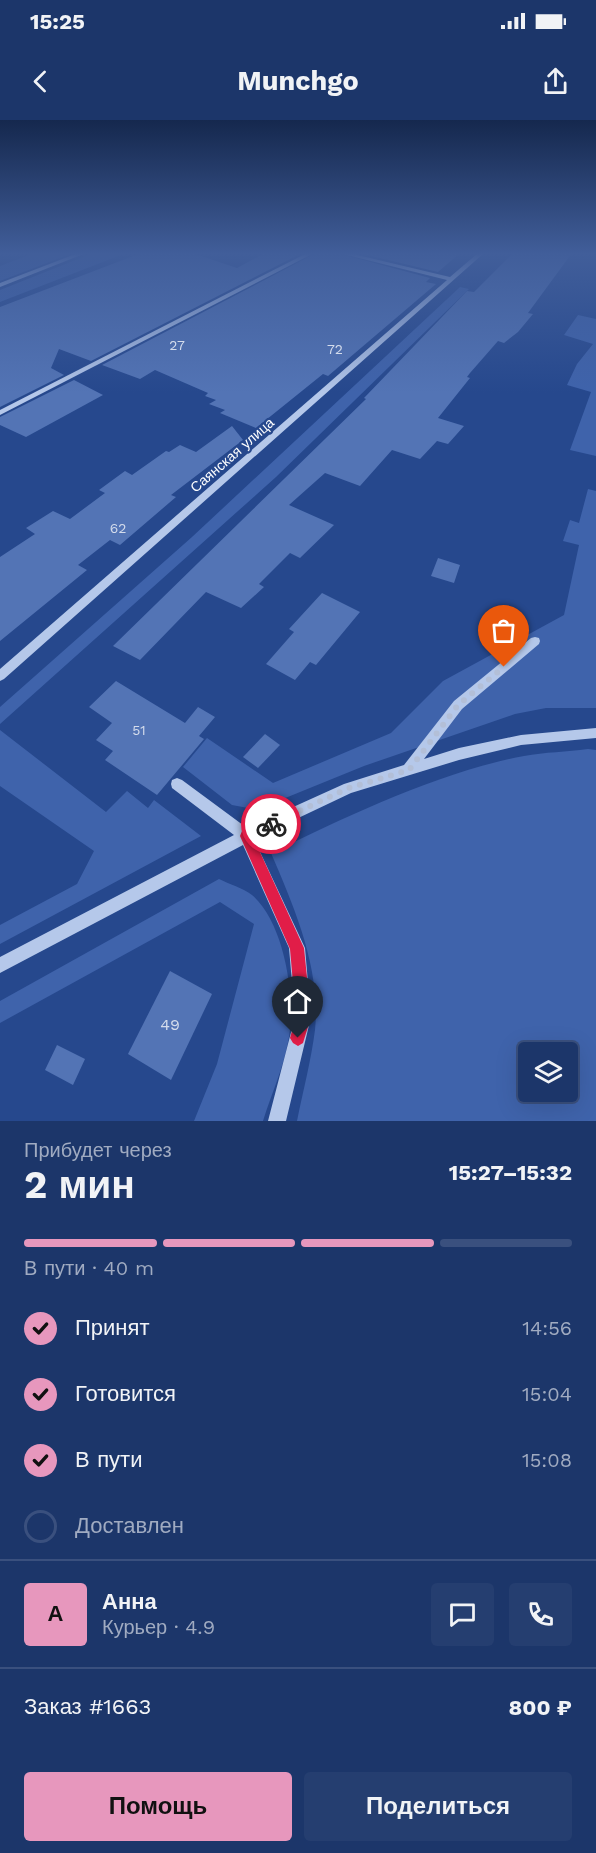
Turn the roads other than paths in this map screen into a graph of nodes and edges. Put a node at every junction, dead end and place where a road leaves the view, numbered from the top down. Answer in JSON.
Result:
{"nodes":[{"id":1,"x":220,"y":300,"type":"edge"},
{"id":2,"x":428,"y":300,"type":"edge"},
{"id":3,"x":0,"y":413,"type":"edge"},
{"id":4,"x":535,"y":641,"type":"dead end"},
{"id":5,"x":0,"y":676,"type":"edge"},
{"id":6,"x":596,"y":733,"type":"edge"},
{"id":7,"x":409,"y":770,"type":"junction"},
{"id":8,"x":177,"y":784,"type":"dead end"},
{"id":9,"x":246,"y":836,"type":"junction"},
{"id":10,"x":0,"y":965,"type":"edge"},
{"id":11,"x":277,"y":1121,"type":"edge"}],
"edges":[{"from":1,"to":3,"type":"street"},
{"from":2,"to":5,"type":"street","name":"Саянская улица"},
{"from":4,"to":7,"type":"street"},
{"from":6,"to":7,"type":"street"},
{"from":7,"to":9,"type":"street"},
{"from":8,"to":9,"type":"street"},
{"from":9,"to":10,"type":"street"},
{"from":9,"to":11,"type":"street"}]}
